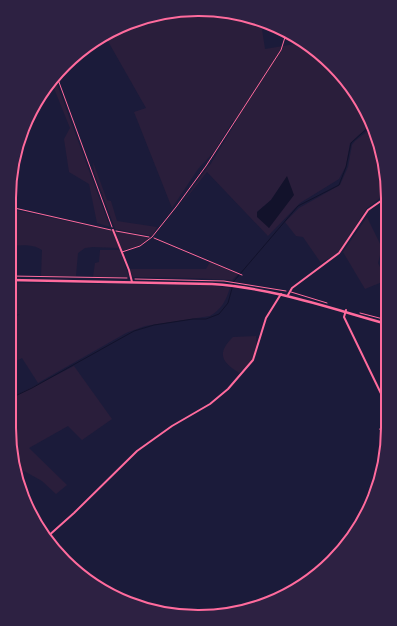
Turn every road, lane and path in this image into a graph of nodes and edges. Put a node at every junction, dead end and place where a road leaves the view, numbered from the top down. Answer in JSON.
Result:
{"nodes":[{"id":1,"x":285,"y":38,"type":"edge"},
{"id":2,"x":59,"y":81,"type":"edge"},
{"id":3,"x":381,"y":201,"type":"edge"},
{"id":4,"x":16,"y":208,"type":"edge"},
{"id":5,"x":113,"y":230,"type":"junction"},
{"id":6,"x":152,"y":237,"type":"junction"},
{"id":7,"x":122,"y":252,"type":"junction"},
{"id":8,"x":242,"y":275,"type":"dead end"},
{"id":9,"x":16,"y":276,"type":"edge"},
{"id":10,"x":16,"y":280,"type":"edge"},
{"id":11,"x":132,"y":280,"type":"junction"},
{"id":12,"x":230,"y":283,"type":"junction"},
{"id":13,"x":238,"y":284,"type":"junction"},
{"id":14,"x":281,"y":294,"type":"junction"},
{"id":15,"x":288,"y":294,"type":"junction"},
{"id":16,"x":328,"y":304,"type":"dead end"},
{"id":17,"x":345,"y":311,"type":"junction"},
{"id":18,"x":359,"y":313,"type":"dead end"},
{"id":19,"x":381,"y":318,"type":"edge"},
{"id":20,"x":381,"y":322,"type":"edge"},
{"id":21,"x":381,"y":394,"type":"edge"},
{"id":22,"x":50,"y":534,"type":"edge"}],
"edges":[{"from":1,"to":6,"type":"lane"},
{"from":2,"to":5,"type":"path"},
{"from":3,"to":15,"type":"street"},
{"from":4,"to":5,"type":"path"},
{"from":5,"to":6,"type":"path"},
{"from":5,"to":7,"type":"street"},
{"from":6,"to":7,"type":"lane"},
{"from":6,"to":8,"type":"path"},
{"from":7,"to":11,"type":"street"},
{"from":9,"to":11,"type":"path"},
{"from":10,"to":11,"type":"street"},
{"from":11,"to":12,"type":"street"},
{"from":11,"to":12,"type":"path"},
{"from":12,"to":13,"type":"street"},
{"from":12,"to":13,"type":"path"},
{"from":13,"to":14,"type":"street"},
{"from":13,"to":15,"type":"path"},
{"from":14,"to":15,"type":"street"},
{"from":14,"to":22,"type":"street"},
{"from":15,"to":16,"type":"path"},
{"from":15,"to":17,"type":"street"},
{"from":17,"to":20,"type":"street"},
{"from":17,"to":21,"type":"street"},
{"from":18,"to":19,"type":"path"}]}
